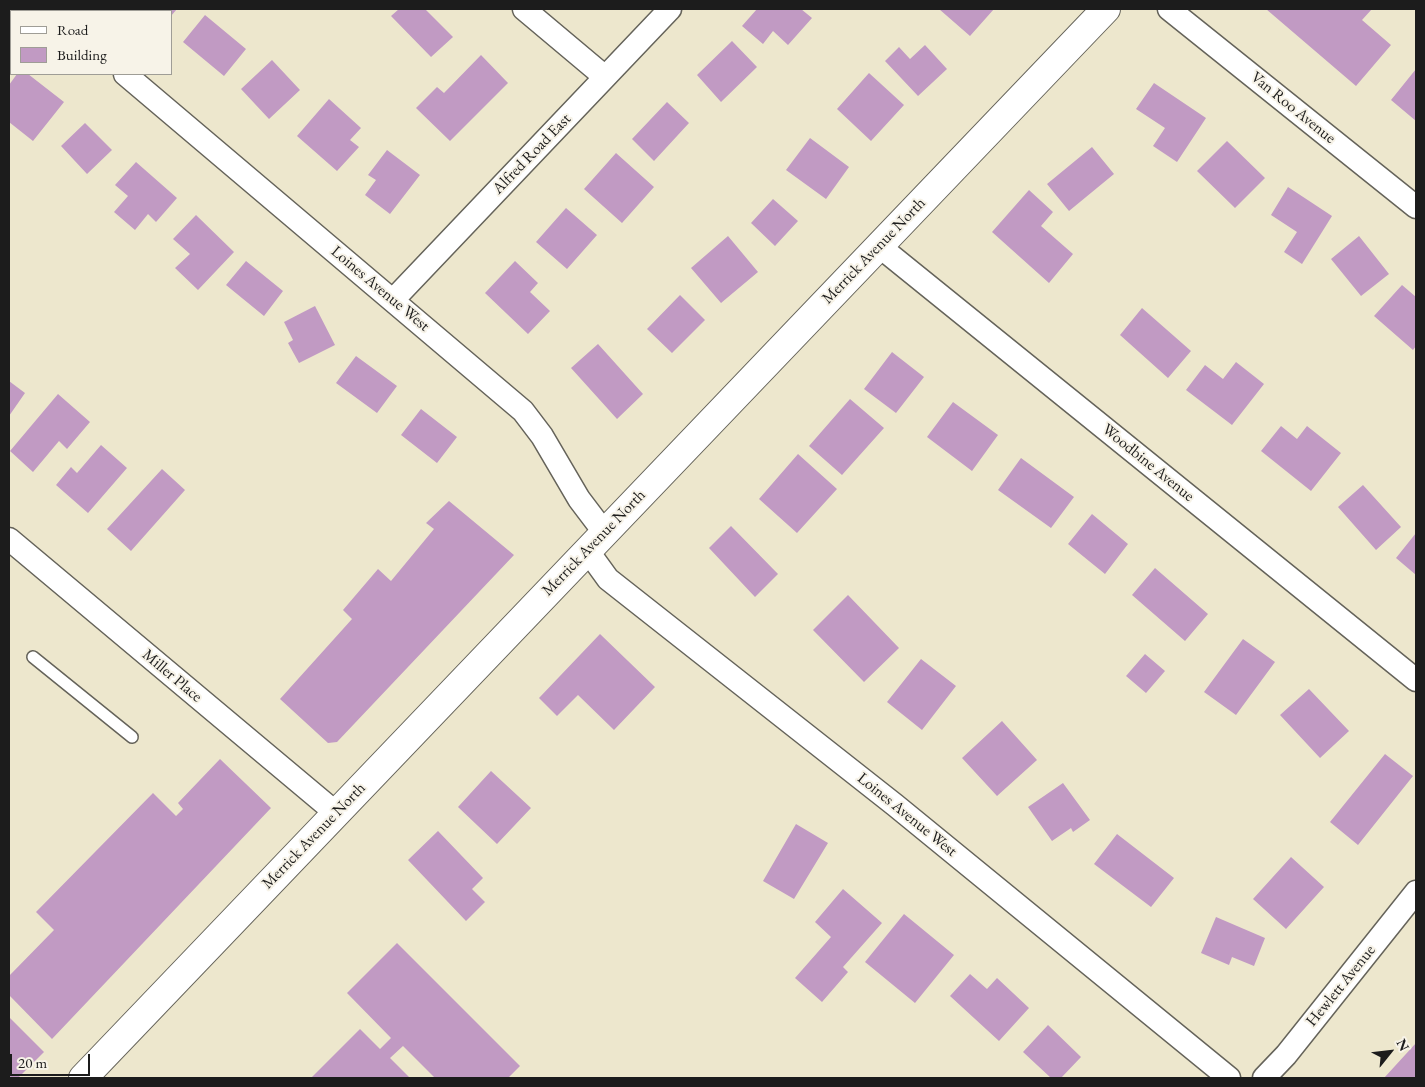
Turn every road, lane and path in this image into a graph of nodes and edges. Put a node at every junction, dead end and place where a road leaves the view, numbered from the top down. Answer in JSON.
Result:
{"nodes":[{"id":1,"x":524,"y":9,"type":"edge"},
{"id":2,"x":670,"y":9,"type":"edge"},
{"id":3,"x":1106,"y":9,"type":"edge"},
{"id":4,"x":1169,"y":9,"type":"edge"},
{"id":5,"x":126,"y":75,"type":"edge"},
{"id":6,"x":605,"y":77,"type":"junction"},
{"id":7,"x":1416,"y":207,"type":"edge"},
{"id":8,"x":879,"y":246,"type":"junction"},
{"id":9,"x":394,"y":299,"type":"junction"},
{"id":10,"x":9,"y":539,"type":"edge"},
{"id":11,"x":595,"y":541,"type":"junction"},
{"id":12,"x":33,"y":657,"type":"dead end"},
{"id":13,"x":1416,"y":680,"type":"edge"},
{"id":14,"x":132,"y":737,"type":"dead end"},
{"id":15,"x":336,"y":813,"type":"junction"},
{"id":16,"x":1416,"y":892,"type":"edge"},
{"id":17,"x":83,"y":1078,"type":"edge"},
{"id":18,"x":1229,"y":1078,"type":"edge"},
{"id":19,"x":1264,"y":1078,"type":"edge"}],
"edges":[{"from":1,"to":6,"type":"street"},
{"from":2,"to":6,"type":"street","name":"Alfred Road East"},
{"from":3,"to":8,"type":"main road","name":"Merrick Avenue North"},
{"from":4,"to":7,"type":"street","name":"Van Roo Avenue"},
{"from":5,"to":9,"type":"street","name":"Loines Avenue West"},
{"from":6,"to":9,"type":"street","name":"Alfred Road East"},
{"from":8,"to":11,"type":"main road","name":"Merrick Avenue North"},
{"from":8,"to":13,"type":"street","name":"Woodbine Avenue"},
{"from":9,"to":11,"type":"street","name":"Loines Avenue West"},
{"from":10,"to":15,"type":"street","name":"Miller Place"},
{"from":11,"to":15,"type":"main road","name":"Merrick Avenue North"},
{"from":11,"to":18,"type":"street","name":"Loines Avenue West"},
{"from":12,"to":14,"type":"lane"},
{"from":15,"to":17,"type":"main road","name":"Merrick Avenue North"},
{"from":16,"to":19,"type":"street","name":"Hewlett Avenue"}]}
